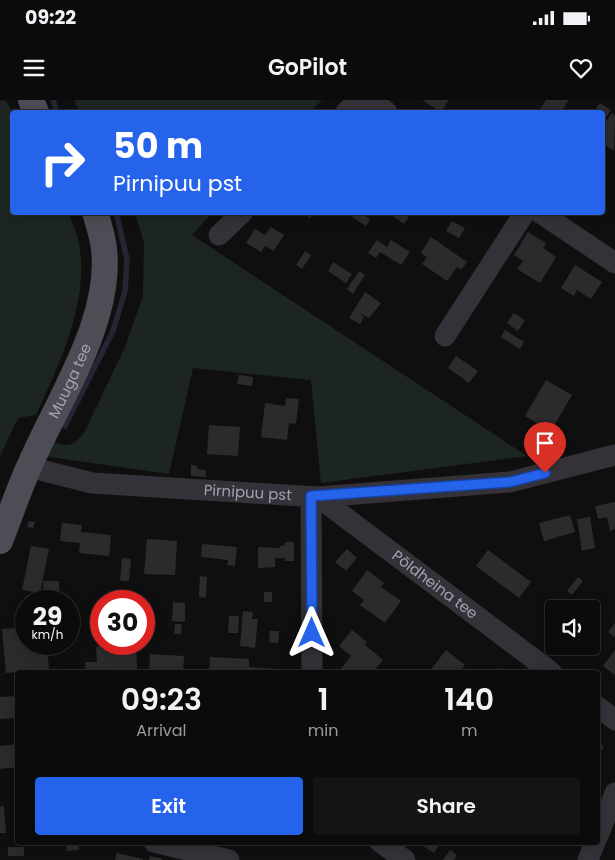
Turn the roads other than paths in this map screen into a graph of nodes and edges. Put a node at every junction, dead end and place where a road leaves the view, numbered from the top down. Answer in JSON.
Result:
{"nodes":[{"id":1,"x":360,"y":100,"type":"edge"},
{"id":2,"x":369,"y":100,"type":"edge"},
{"id":3,"x":348,"y":110,"type":"edge"},
{"id":4,"x":385,"y":110,"type":"edge"},
{"id":5,"x":96,"y":215,"type":"edge"},
{"id":6,"x":240,"y":215,"type":"edge"},
{"id":7,"x":523,"y":215,"type":"edge"},
{"id":8,"x":543,"y":215,"type":"edge"},
{"id":9,"x":220,"y":235,"type":"dead end"},
{"id":10,"x":615,"y":263,"type":"edge"},
{"id":11,"x":445,"y":336,"type":"dead end"},
{"id":12,"x":615,"y":455,"type":"edge"},
{"id":13,"x":29,"y":467,"type":"junction"},
{"id":14,"x":314,"y":497,"type":"junction"},
{"id":15,"x":0,"y":541,"type":"edge"},
{"id":16,"x":312,"y":670,"type":"edge"},
{"id":17,"x":549,"y":670,"type":"edge"},
{"id":18,"x":600,"y":709,"type":"edge"},
{"id":19,"x":615,"y":720,"type":"edge"},
{"id":20,"x":615,"y":793,"type":"edge"},
{"id":21,"x":600,"y":831,"type":"edge"},
{"id":22,"x":166,"y":845,"type":"edge"},
{"id":23,"x":384,"y":845,"type":"edge"},
{"id":24,"x":594,"y":845,"type":"edge"},
{"id":25,"x":229,"y":860,"type":"edge"},
{"id":26,"x":405,"y":860,"type":"edge"},
{"id":27,"x":588,"y":860,"type":"edge"}],
"edges":[{"from":1,"to":3,"type":"street"},
{"from":2,"to":4,"type":"street"},
{"from":5,"to":13,"type":"main road","name":"Muuga tee"},
{"from":6,"to":9,"type":"street"},
{"from":7,"to":11,"type":"street"},
{"from":8,"to":10,"type":"street"},
{"from":12,"to":14,"type":"street","name":"Pirnipuu pst"},
{"from":13,"to":14,"type":"street","name":"Pirnipuu pst"},
{"from":13,"to":15,"type":"main road","name":"Muuga tee"},
{"from":14,"to":16,"type":"street"},
{"from":14,"to":17,"type":"street","name":"Põldheina tee"},
{"from":18,"to":19,"type":"street"},
{"from":20,"to":21,"type":"street"},
{"from":22,"to":25,"type":"street"},
{"from":23,"to":26,"type":"street"},
{"from":24,"to":27,"type":"street"}]}
